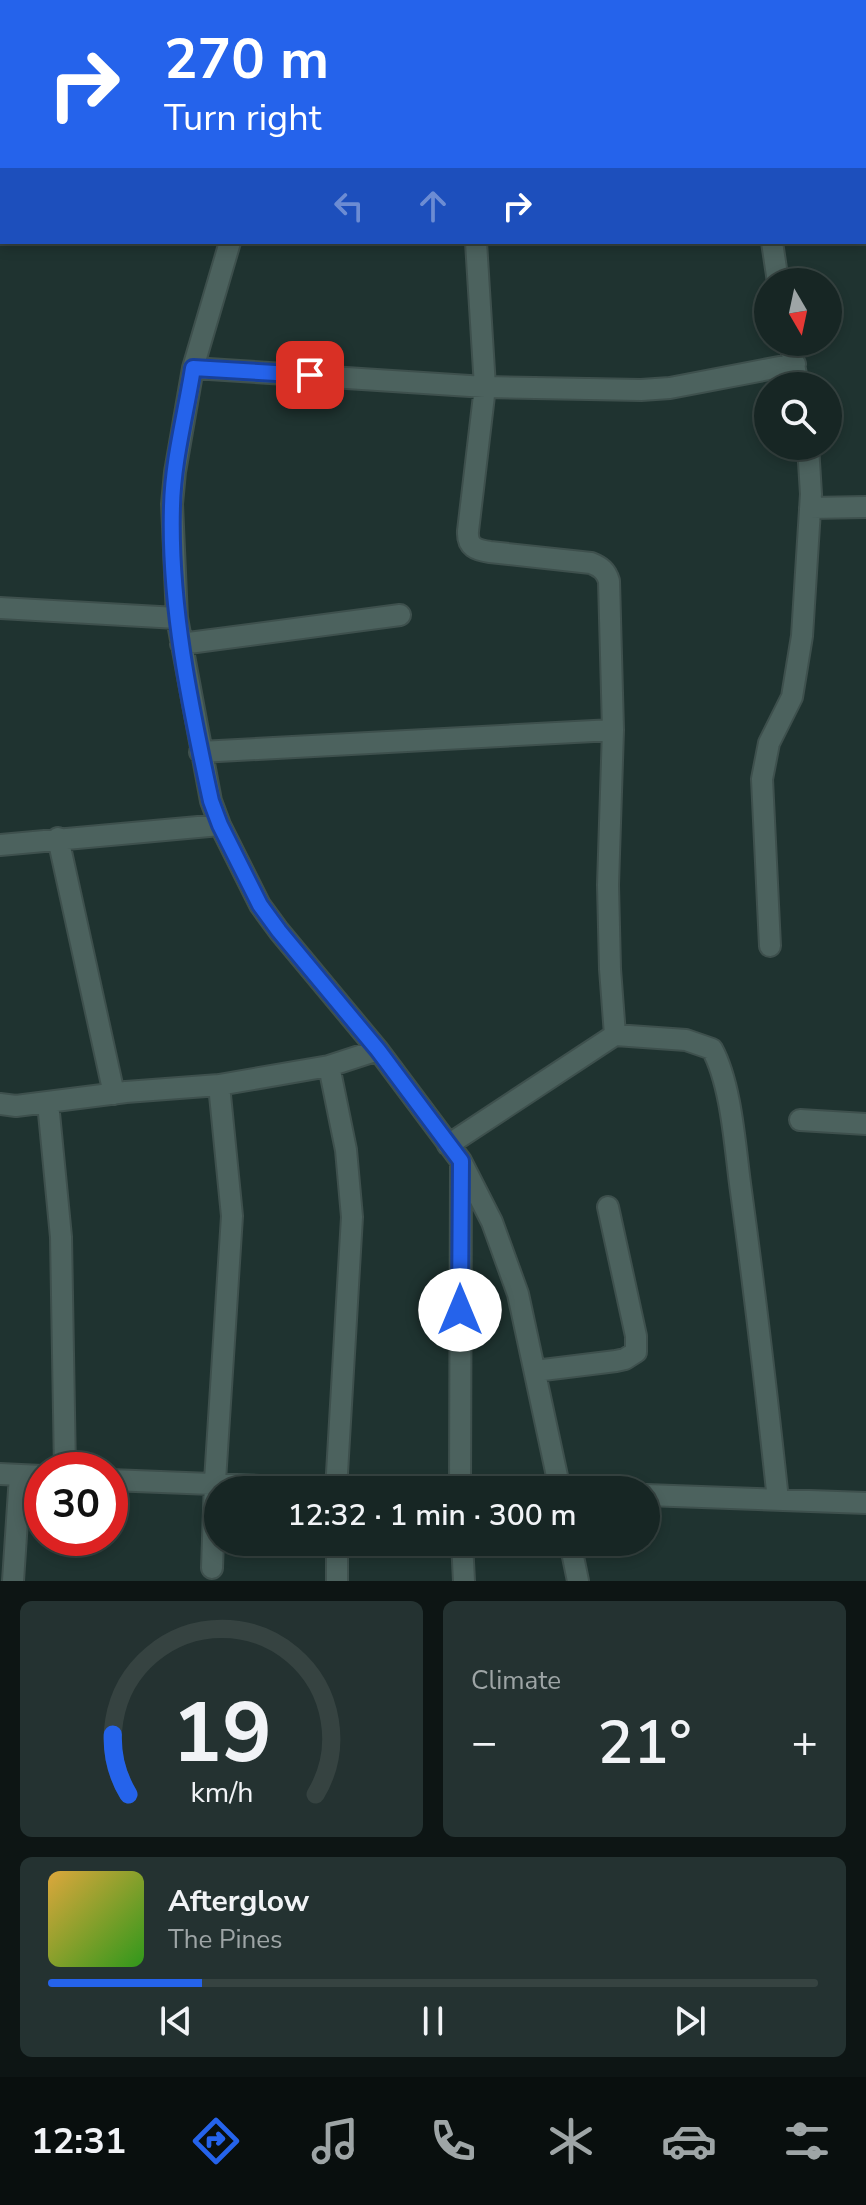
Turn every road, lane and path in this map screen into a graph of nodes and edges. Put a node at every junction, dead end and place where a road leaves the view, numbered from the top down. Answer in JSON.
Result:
{"nodes":[{"id":1,"x":229,"y":244,"type":"edge"},
{"id":2,"x":476,"y":244,"type":"edge"},
{"id":3,"x":772,"y":244,"type":"edge"},
{"id":4,"x":776,"y":268,"type":"edge"},
{"id":5,"x":793,"y":356,"type":"edge"},
{"id":6,"x":795,"y":364,"type":"junction"},
{"id":7,"x":193,"y":368,"type":"junction"},
{"id":8,"x":796,"y":372,"type":"edge"},
{"id":9,"x":485,"y":387,"type":"junction"},
{"id":10,"x":808,"y":460,"type":"edge"},
{"id":11,"x":866,"y":507,"type":"edge"},
{"id":12,"x":810,"y":508,"type":"junction"},
{"id":13,"x":0,"y":608,"type":"edge"},
{"id":14,"x":400,"y":615,"type":"dead end"},
{"id":15,"x":177,"y":618,"type":"junction"},
{"id":16,"x":181,"y":644,"type":"junction"},
{"id":17,"x":613,"y":730,"type":"junction"},
{"id":18,"x":200,"y":752,"type":"junction"},
{"id":19,"x":220,"y":825,"type":"junction"},
{"id":20,"x":58,"y":838,"type":"junction"},
{"id":21,"x":0,"y":845,"type":"edge"},
{"id":22,"x":770,"y":946,"type":"dead end"},
{"id":23,"x":615,"y":1035,"type":"junction"},
{"id":24,"x":378,"y":1050,"type":"junction"},
{"id":25,"x":329,"y":1066,"type":"junction"},
{"id":26,"x":219,"y":1085,"type":"junction"},
{"id":27,"x":114,"y":1094,"type":"junction"},
{"id":28,"x":48,"y":1103,"type":"junction"},
{"id":29,"x":0,"y":1104,"type":"edge"},
{"id":30,"x":800,"y":1120,"type":"dead end"},
{"id":31,"x":866,"y":1124,"type":"edge"},
{"id":32,"x":454,"y":1153,"type":"junction"},
{"id":33,"x":608,"y":1207,"type":"dead end"},
{"id":34,"x":535,"y":1371,"type":"junction"},
{"id":35,"x":65,"y":1452,"type":"edge"},
{"id":36,"x":10,"y":1474,"type":"edge"},
{"id":37,"x":216,"y":1476,"type":"edge"},
{"id":38,"x":337,"y":1476,"type":"edge"},
{"id":39,"x":460,"y":1476,"type":"edge"},
{"id":40,"x":557,"y":1476,"type":"edge"},
{"id":41,"x":128,"y":1481,"type":"edge"},
{"id":42,"x":204,"y":1484,"type":"edge"},
{"id":43,"x":660,"y":1496,"type":"edge"},
{"id":44,"x":778,"y":1500,"type":"junction"},
{"id":45,"x":866,"y":1503,"type":"edge"},
{"id":46,"x":212,"y":1556,"type":"edge"},
{"id":47,"x":337,"y":1556,"type":"edge"},
{"id":48,"x":463,"y":1556,"type":"edge"},
{"id":49,"x":573,"y":1556,"type":"edge"},
{"id":50,"x":212,"y":1568,"type":"dead end"},
{"id":51,"x":13,"y":1581,"type":"edge"},
{"id":52,"x":337,"y":1581,"type":"edge"},
{"id":53,"x":464,"y":1581,"type":"edge"},
{"id":54,"x":578,"y":1581,"type":"edge"}],
"edges":[{"from":1,"to":7,"type":"street"},
{"from":2,"to":9,"type":"street"},
{"from":3,"to":4,"type":"street"},
{"from":5,"to":6,"type":"street"},
{"from":6,"to":8,"type":"street"},
{"from":6,"to":9,"type":"street"},
{"from":7,"to":9,"type":"street"},
{"from":7,"to":15,"type":"street"},
{"from":9,"to":17,"type":"street"},
{"from":10,"to":12,"type":"street"},
{"from":11,"to":12,"type":"street"},
{"from":12,"to":22,"type":"street"},
{"from":13,"to":15,"type":"street"},
{"from":14,"to":16,"type":"street"},
{"from":15,"to":16,"type":"street"},
{"from":16,"to":18,"type":"street"},
{"from":17,"to":18,"type":"street"},
{"from":17,"to":23,"type":"street"},
{"from":18,"to":19,"type":"street"},
{"from":19,"to":20,"type":"street"},
{"from":19,"to":24,"type":"street"},
{"from":20,"to":21,"type":"street"},
{"from":20,"to":27,"type":"street"},
{"from":23,"to":32,"type":"street"},
{"from":23,"to":44,"type":"street"},
{"from":24,"to":25,"type":"street"},
{"from":24,"to":32,"type":"street"},
{"from":25,"to":26,"type":"street"},
{"from":25,"to":38,"type":"street"},
{"from":26,"to":27,"type":"street"},
{"from":26,"to":37,"type":"street"},
{"from":27,"to":28,"type":"street"},
{"from":28,"to":29,"type":"street"},
{"from":28,"to":35,"type":"street"},
{"from":30,"to":31,"type":"street"},
{"from":32,"to":34,"type":"street"},
{"from":32,"to":39,"type":"street"},
{"from":33,"to":34,"type":"street"},
{"from":34,"to":40,"type":"street"},
{"from":36,"to":51,"type":"street"},
{"from":41,"to":42,"type":"street"},
{"from":43,"to":44,"type":"street"},
{"from":44,"to":45,"type":"street"},
{"from":46,"to":50,"type":"street"},
{"from":47,"to":52,"type":"street"},
{"from":48,"to":53,"type":"street"},
{"from":49,"to":54,"type":"street"}]}
